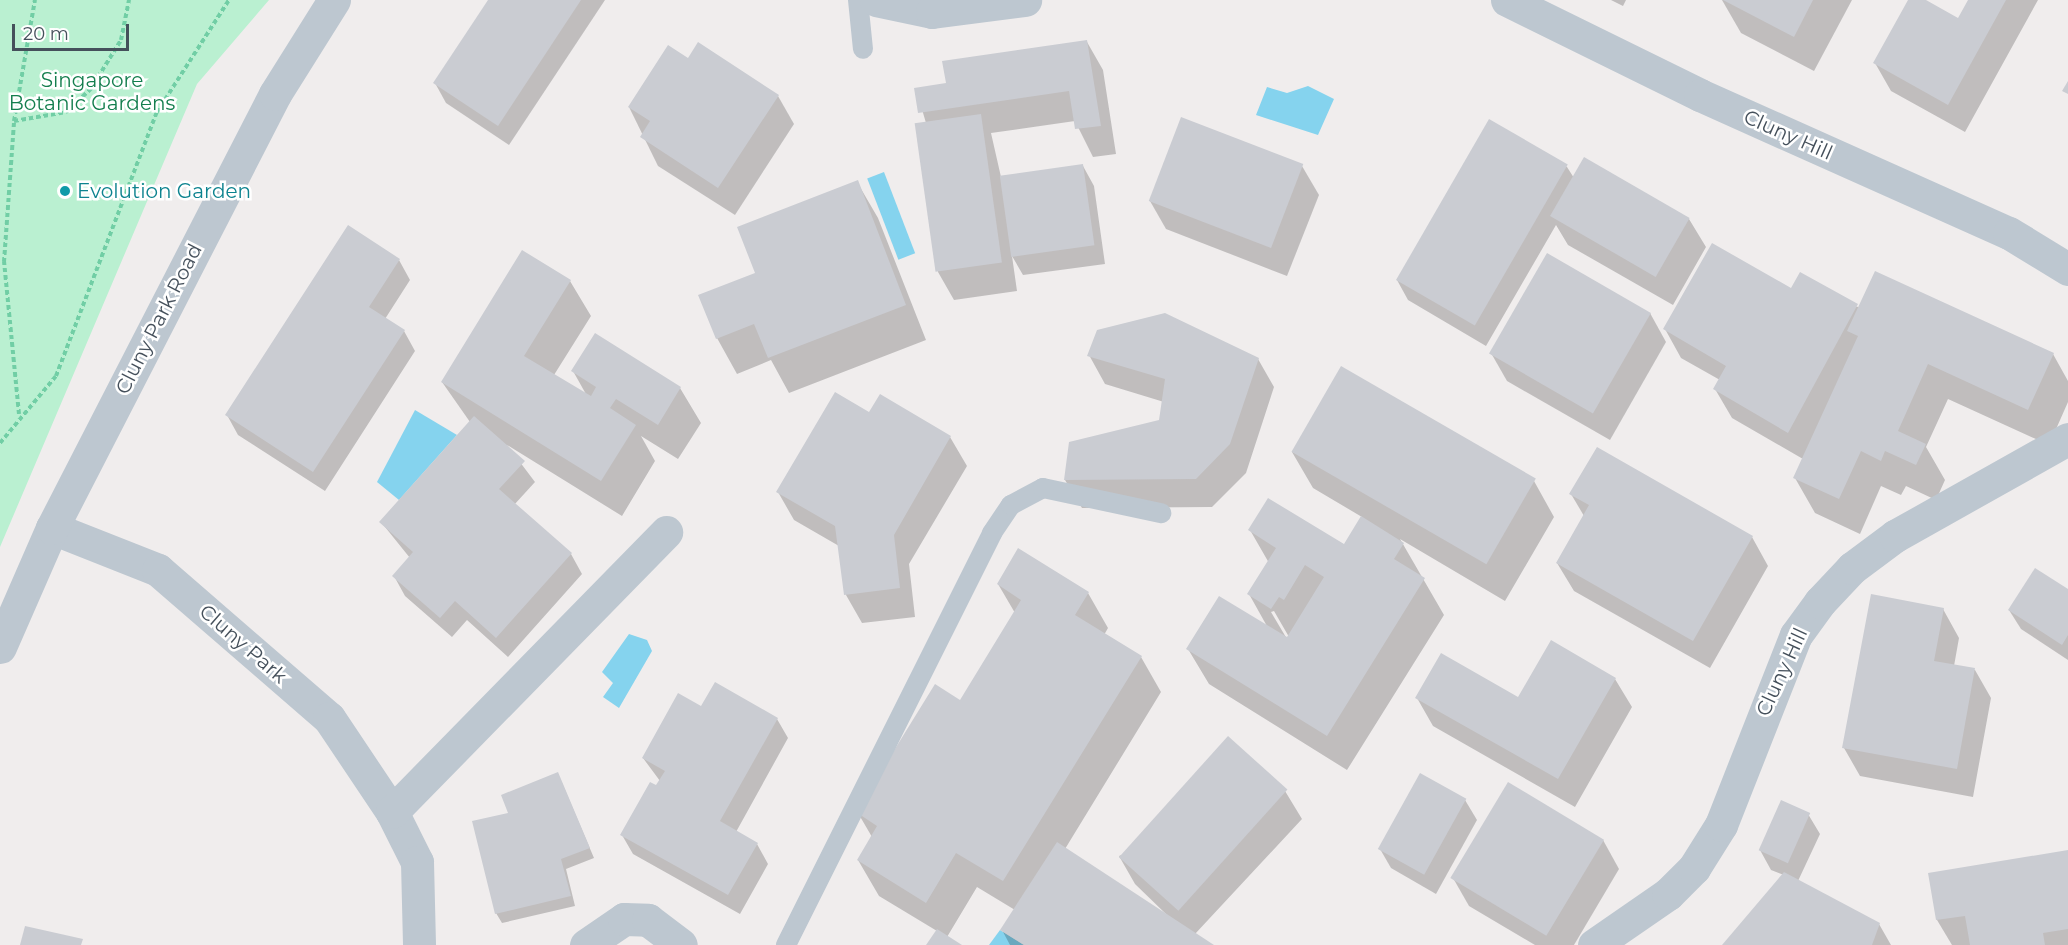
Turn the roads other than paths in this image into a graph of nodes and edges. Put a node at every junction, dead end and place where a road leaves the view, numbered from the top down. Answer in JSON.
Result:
{"nodes":[{"id":1,"x":334,"y":0,"type":"edge"},
{"id":2,"x":858,"y":0,"type":"edge"},
{"id":3,"x":876,"y":0,"type":"edge"},
{"id":4,"x":1025,"y":0,"type":"edge"},
{"id":5,"x":1507,"y":0,"type":"edge"},
{"id":6,"x":862,"y":49,"type":"dead end"},
{"id":7,"x":2068,"y":269,"type":"edge"},
{"id":8,"x":2068,"y":439,"type":"edge"},
{"id":9,"x":1161,"y":513,"type":"dead end"},
{"id":10,"x":52,"y":528,"type":"junction"},
{"id":11,"x":666,"y":532,"type":"dead end"},
{"id":12,"x":0,"y":647,"type":"edge"},
{"id":13,"x":392,"y":812,"type":"junction"},
{"id":14,"x":419,"y":945,"type":"edge"},
{"id":15,"x":586,"y":945,"type":"edge"},
{"id":16,"x":681,"y":945,"type":"edge"},
{"id":17,"x":786,"y":945,"type":"edge"},
{"id":18,"x":1594,"y":945,"type":"edge"}],
"edges":[{"from":1,"to":10,"type":"street","name":"Cluny Park Road"},
{"from":2,"to":6,"type":"lane"},
{"from":3,"to":4,"type":"street"},
{"from":5,"to":7,"type":"street","name":"Cluny Hill"},
{"from":8,"to":18,"type":"street","name":"Cluny Hill"},
{"from":9,"to":17,"type":"lane"},
{"from":10,"to":12,"type":"street","name":"Cluny Park Road"},
{"from":10,"to":13,"type":"street","name":"Cluny Park"},
{"from":11,"to":13,"type":"street"},
{"from":13,"to":14,"type":"street","name":"Cluny Park"},
{"from":15,"to":16,"type":"street"}]}
